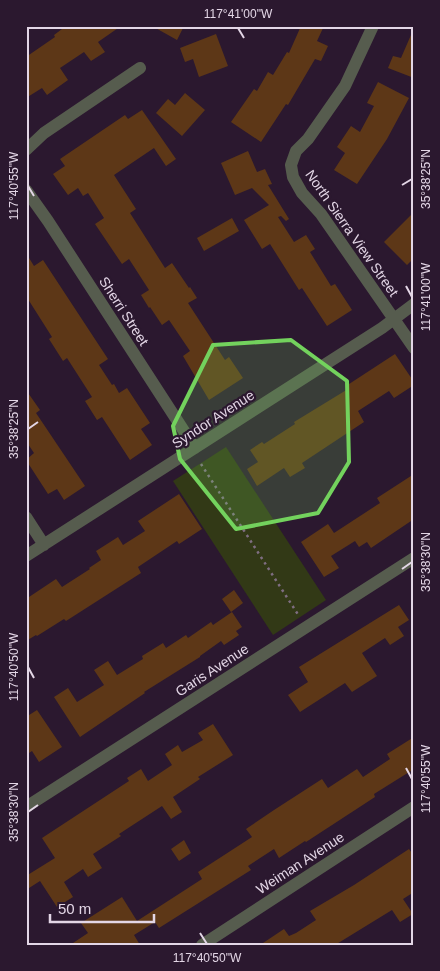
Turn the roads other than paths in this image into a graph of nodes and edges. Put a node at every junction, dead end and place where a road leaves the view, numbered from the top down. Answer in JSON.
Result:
{"nodes":[{"id":1,"x":374,"y":26,"type":"edge"},
{"id":2,"x":140,"y":68,"type":"dead end"},
{"id":3,"x":26,"y":150,"type":"edge"},
{"id":4,"x":26,"y":190,"type":"edge"},
{"id":5,"x":414,"y":304,"type":"edge"},
{"id":6,"x":395,"y":320,"type":"junction"},
{"id":7,"x":414,"y":348,"type":"edge"},
{"id":8,"x":195,"y":448,"type":"junction"},
{"id":9,"x":26,"y":517,"type":"edge"},
{"id":10,"x":44,"y":544,"type":"junction"},
{"id":11,"x":26,"y":556,"type":"edge"},
{"id":12,"x":414,"y":558,"type":"edge"},
{"id":13,"x":26,"y":807,"type":"edge"},
{"id":14,"x":414,"y":807,"type":"edge"},
{"id":15,"x":202,"y":945,"type":"edge"}],
"edges":[{"from":1,"to":6,"type":"street","name":"North Sierra View Street"},
{"from":2,"to":3,"type":"street"},
{"from":4,"to":8,"type":"street","name":"Sherri Street"},
{"from":5,"to":6,"type":"street","name":"Syndor Avenue"},
{"from":6,"to":7,"type":"street","name":"North Sierra View Street"},
{"from":6,"to":8,"type":"street","name":"Syndor Avenue"},
{"from":8,"to":10,"type":"street","name":"Syndor Avenue"},
{"from":9,"to":10,"type":"street"},
{"from":10,"to":11,"type":"street","name":"Syndor Avenue"},
{"from":12,"to":13,"type":"street","name":"Garis Avenue"},
{"from":14,"to":15,"type":"street","name":"Weiman Avenue"}]}
